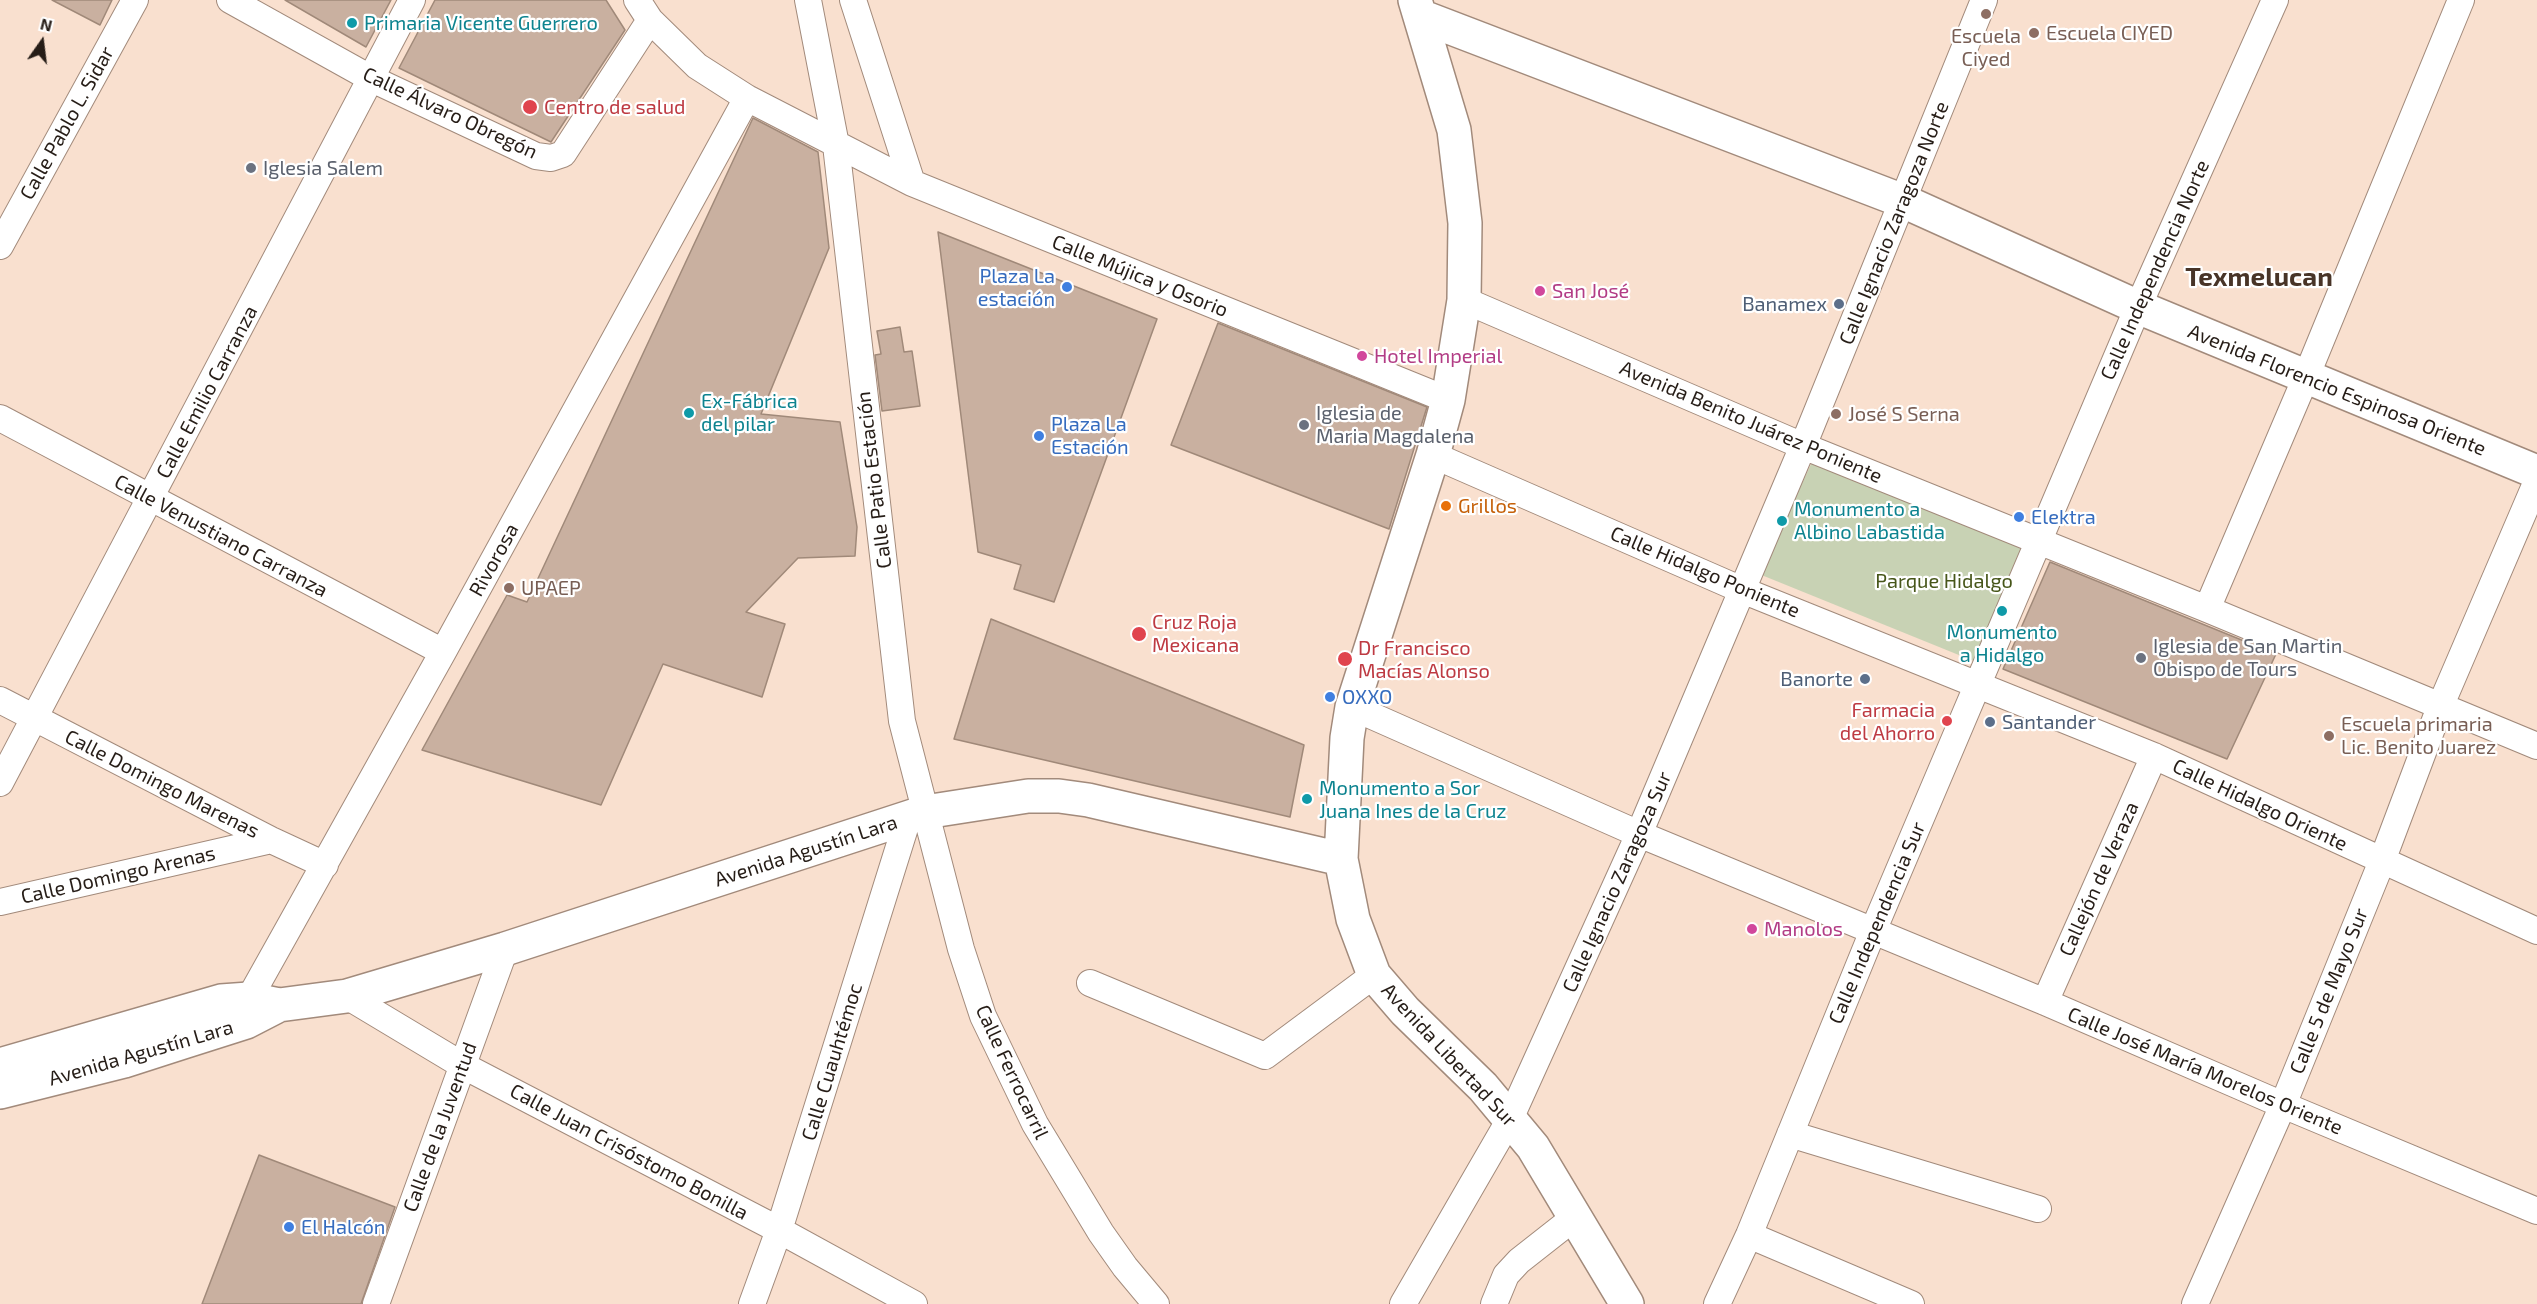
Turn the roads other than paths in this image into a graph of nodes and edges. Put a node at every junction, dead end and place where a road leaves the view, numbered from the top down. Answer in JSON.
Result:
{"nodes":[{"id":1,"x":135,"y":0,"type":"edge"},
{"id":2,"x":230,"y":0,"type":"edge"},
{"id":3,"x":412,"y":0,"type":"edge"},
{"id":4,"x":808,"y":0,"type":"edge"},
{"id":5,"x":853,"y":0,"type":"edge"},
{"id":6,"x":1984,"y":0,"type":"edge"},
{"id":7,"x":2275,"y":0,"type":"edge"},
{"id":8,"x":2461,"y":0,"type":"edge"},
{"id":9,"x":1417,"y":8,"type":"edge"},
{"id":10,"x":644,"y":10,"type":"edge"},
{"id":11,"x":372,"y":79,"type":"junction"},
{"id":12,"x":747,"y":98,"type":"junction"},
{"id":13,"x":836,"y":145,"type":"junction"},
{"id":14,"x":912,"y":183,"type":"junction"},
{"id":15,"x":1903,"y":201,"type":"junction"},
{"id":16,"x":0,"y":246,"type":"edge"},
{"id":17,"x":1464,"y":300,"type":"junction"},
{"id":18,"x":2138,"y":307,"type":"junction"},
{"id":19,"x":2306,"y":377,"type":"junction"},
{"id":20,"x":1448,"y":400,"type":"junction"},
{"id":21,"x":0,"y":418,"type":"edge"},
{"id":22,"x":1803,"y":446,"type":"junction"},
{"id":23,"x":1433,"y":455,"type":"junction"},
{"id":24,"x":2537,"y":472,"type":"edge"},
{"id":25,"x":2537,"y":481,"type":"edge"},
{"id":26,"x":151,"y":500,"type":"junction"},
{"id":27,"x":2039,"y":542,"type":"junction"},
{"id":28,"x":1742,"y":590,"type":"junction"},
{"id":29,"x":2207,"y":609,"type":"junction"},
{"id":30,"x":443,"y":652,"type":"junction"},
{"id":31,"x":1980,"y":684,"type":"junction"},
{"id":32,"x":0,"y":700,"type":"edge"},
{"id":33,"x":2440,"y":706,"type":"junction"},
{"id":34,"x":1352,"y":707,"type":"junction"},
{"id":35,"x":35,"y":718,"type":"junction"},
{"id":36,"x":2537,"y":746,"type":"edge"},
{"id":37,"x":2154,"y":756,"type":"junction"},
{"id":38,"x":0,"y":783,"type":"edge"},
{"id":39,"x":916,"y":815,"type":"junction"},
{"id":40,"x":1639,"y":834,"type":"junction"},
{"id":41,"x":271,"y":840,"type":"junction"},
{"id":42,"x":1341,"y":859,"type":"junction"},
{"id":43,"x":2382,"y":861,"type":"junction"},
{"id":44,"x":325,"y":866,"type":"junction"},
{"id":45,"x":0,"y":902,"type":"edge"},
{"id":46,"x":1873,"y":931,"type":"junction"},
{"id":47,"x":2537,"y":931,"type":"edge"},
{"id":48,"x":505,"y":949,"type":"junction"},
{"id":49,"x":1374,"y":975,"type":"junction"},
{"id":50,"x":1090,"y":983,"type":"dead end"},
{"id":51,"x":347,"y":996,"type":"junction"},
{"id":52,"x":2045,"y":1002,"type":"junction"},
{"id":53,"x":258,"y":1009,"type":"junction"},
{"id":54,"x":121,"y":1045,"type":"junction"},
{"id":55,"x":0,"y":1065,"type":"edge"},
{"id":56,"x":462,"y":1065,"type":"junction"},
{"id":57,"x":0,"y":1092,"type":"edge"},
{"id":58,"x":2283,"y":1105,"type":"junction"},
{"id":59,"x":1510,"y":1119,"type":"junction"},
{"id":60,"x":1790,"y":1134,"type":"junction"},
{"id":61,"x":2038,"y":1209,"type":"dead end"},
{"id":62,"x":2537,"y":1211,"type":"edge"},
{"id":63,"x":1575,"y":1217,"type":"junction"},
{"id":64,"x":779,"y":1230,"type":"junction"},
{"id":65,"x":1749,"y":1235,"type":"junction"},
{"id":66,"x":376,"y":1304,"type":"edge"},
{"id":67,"x":752,"y":1304,"type":"edge"},
{"id":68,"x":914,"y":1304,"type":"edge"},
{"id":69,"x":1156,"y":1304,"type":"edge"},
{"id":70,"x":1402,"y":1304,"type":"edge"},
{"id":71,"x":1494,"y":1304,"type":"edge"},
{"id":72,"x":1627,"y":1304,"type":"edge"},
{"id":73,"x":1717,"y":1304,"type":"edge"},
{"id":74,"x":1911,"y":1304,"type":"edge"},
{"id":75,"x":2195,"y":1304,"type":"edge"}],
"edges":[{"from":1,"to":16,"type":"street","name":"Calle Pablo L. Sidar"},
{"from":2,"to":11,"type":"street","name":"Calle Álvaro Obregón"},
{"from":3,"to":11,"type":"street","name":"Calle Emilio Carranza"},
{"from":4,"to":13,"type":"street"},
{"from":5,"to":14,"type":"street"},
{"from":6,"to":15,"type":"street","name":"Calle Ignacio Zaragoza Norte"},
{"from":7,"to":18,"type":"street","name":"Calle Independencia Norte"},
{"from":8,"to":19,"type":"street"},
{"from":9,"to":15,"type":"main road","name":"Avenida Florencio Espinosa Oriente"},
{"from":9,"to":17,"type":"main road","name":"Avenida Libertad Sur"},
{"from":10,"to":11,"type":"street","name":"Calle Álvaro Obregón"},
{"from":10,"to":12,"type":"street","name":"Calle Mújica y Osorio"},
{"from":11,"to":26,"type":"street","name":"Calle Emilio Carranza"},
{"from":12,"to":13,"type":"street","name":"Calle Mújica y Osorio"},
{"from":12,"to":30,"type":"street","name":"Rivorosa"},
{"from":13,"to":14,"type":"street","name":"Calle Mújica y Osorio"},
{"from":13,"to":39,"type":"street","name":"Calle Patio Estación"},
{"from":14,"to":20,"type":"street","name":"Calle Mújica y Osorio"},
{"from":15,"to":18,"type":"main road","name":"Avenida Florencio Espinosa Oriente"},
{"from":15,"to":22,"type":"street","name":"Calle Ignacio Zaragoza Norte"},
{"from":17,"to":20,"type":"main road","name":"Avenida Libertad Sur"},
{"from":17,"to":22,"type":"street","name":"Avenida Benito Juárez Poniente"},
{"from":18,"to":19,"type":"main road","name":"Avenida Florencio Espinosa Oriente"},
{"from":18,"to":27,"type":"street","name":"Calle Independencia Norte"},
{"from":19,"to":24,"type":"main road","name":"Avenida Florencio Espinosa Oriente"},
{"from":19,"to":29,"type":"street"},
{"from":20,"to":23,"type":"main road","name":"Avenida Libertad Sur"},
{"from":21,"to":26,"type":"street","name":"Calle Venustiano Carranza"},
{"from":22,"to":27,"type":"street","name":"Avenida Benito Juárez Poniente"},
{"from":22,"to":28,"type":"street","name":"Calle Ignacio Zaragoza Sur"},
{"from":23,"to":28,"type":"street","name":"Calle Hidalgo Poniente"},
{"from":23,"to":34,"type":"main road","name":"Avenida Libertad Sur"},
{"from":25,"to":33,"type":"street","name":"Calle 5 de Mayo Sur"},
{"from":26,"to":30,"type":"street","name":"Calle Venustiano Carranza"},
{"from":26,"to":35,"type":"street","name":"Calle Emilio Carranza"},
{"from":27,"to":29,"type":"street","name":"Avenida Benito Juárez Poniente"},
{"from":27,"to":31,"type":"street","name":"Calle Independencia Sur"},
{"from":28,"to":31,"type":"street","name":"Calle Hidalgo Poniente"},
{"from":28,"to":40,"type":"street","name":"Calle Ignacio Zaragoza Sur"},
{"from":29,"to":33,"type":"street","name":"Avenida Benito Juárez Poniente"},
{"from":30,"to":44,"type":"street","name":"Rivorosa"},
{"from":31,"to":37,"type":"street","name":"Calle Hidalgo Oriente"},
{"from":31,"to":46,"type":"street","name":"Calle Independencia Sur"},
{"from":32,"to":35,"type":"street","name":"Calle Domingo Marenas"},
{"from":33,"to":36,"type":"street","name":"Avenida Benito Juárez Poniente"},
{"from":33,"to":43,"type":"street","name":"Calle 5 de Mayo Sur"},
{"from":34,"to":40,"type":"street","name":"Calle José María Morelos Oriente"},
{"from":34,"to":42,"type":"main road","name":"Avenida Libertad Sur"},
{"from":35,"to":38,"type":"street","name":"Calle Emilio Carranza"},
{"from":35,"to":41,"type":"street","name":"Calle Domingo Marenas"},
{"from":37,"to":43,"type":"street","name":"Calle Hidalgo Oriente"},
{"from":37,"to":52,"type":"street","name":"Callejón de Veraza"},
{"from":39,"to":42,"type":"main road","name":"Avenida Agustín Lara"},
{"from":39,"to":48,"type":"main road","name":"Avenida Agustín Lara"},
{"from":39,"to":64,"type":"street","name":"Calle Cuauhtémoc"},
{"from":39,"to":69,"type":"street","name":"Calle Ferrocarril"},
{"from":40,"to":46,"type":"street","name":"Calle José María Morelos Oriente"},
{"from":40,"to":59,"type":"street","name":"Calle Ignacio Zaragoza Sur"},
{"from":41,"to":44,"type":"street","name":"Calle Domingo Marenas"},
{"from":41,"to":45,"type":"street","name":"Calle Domingo Arenas"},
{"from":42,"to":49,"type":"main road","name":"Avenida Libertad Sur"},
{"from":43,"to":47,"type":"street","name":"Calle Hidalgo Oriente"},
{"from":43,"to":58,"type":"street","name":"Calle 5 de Mayo Sur"},
{"from":44,"to":53,"type":"street","name":"Rivorosa"},
{"from":46,"to":52,"type":"street","name":"Calle José María Morelos Oriente"},
{"from":46,"to":60,"type":"street","name":"Calle Independencia Sur"},
{"from":48,"to":51,"type":"main road","name":"Avenida Agustín Lara"},
{"from":48,"to":56,"type":"street","name":"Calle de la Juventud"},
{"from":49,"to":50,"type":"street"},
{"from":49,"to":59,"type":"main road","name":"Avenida Libertad Sur"},
{"from":51,"to":53,"type":"main road","name":"Avenida Agustín Lara"},
{"from":51,"to":56,"type":"street","name":"Calle Juan Crisóstomo Bonilla"},
{"from":52,"to":58,"type":"street","name":"Calle José María Morelos Oriente"},
{"from":53,"to":54,"type":"main road","name":"Avenida Agustín Lara"},
{"from":54,"to":55,"type":"main road","name":"Avenida Agustín Lara"},
{"from":54,"to":57,"type":"main road","name":"Avenida Agustín Lara"},
{"from":56,"to":64,"type":"street","name":"Calle Juan Crisóstomo Bonilla"},
{"from":56,"to":66,"type":"street","name":"Calle de la Juventud"},
{"from":58,"to":62,"type":"street","name":"Calle José María Morelos Oriente"},
{"from":58,"to":75,"type":"street","name":"Calle 5 de Mayo Sur"},
{"from":59,"to":63,"type":"main road","name":"Avenida Libertad Sur"},
{"from":59,"to":70,"type":"street","name":"Calle Ignacio Zaragoza Sur"},
{"from":60,"to":61,"type":"street"},
{"from":60,"to":65,"type":"street","name":"Calle Independencia Sur"},
{"from":63,"to":71,"type":"street"},
{"from":63,"to":72,"type":"main road","name":"Avenida Libertad Sur"},
{"from":64,"to":67,"type":"street","name":"Calle Cuauhtémoc"},
{"from":64,"to":68,"type":"street","name":"Calle Juan Crisóstomo Bonilla"},
{"from":65,"to":73,"type":"street","name":"Calle Independencia Sur"},
{"from":65,"to":74,"type":"street"}]}
